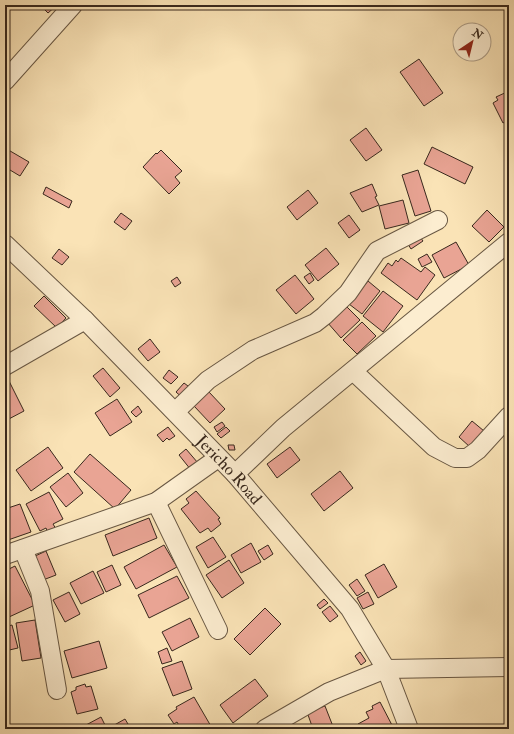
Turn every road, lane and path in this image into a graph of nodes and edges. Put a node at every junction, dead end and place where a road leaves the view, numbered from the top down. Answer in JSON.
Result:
{"nodes":[{"id":1,"x":73,"y":5,"type":"edge"},
{"id":2,"x":5,"y":81,"type":"edge"},
{"id":3,"x":438,"y":220,"type":"dead end"},
{"id":4,"x":509,"y":242,"type":"edge"},
{"id":5,"x":5,"y":244,"type":"edge"},
{"id":6,"x":85,"y":320,"type":"junction"},
{"id":7,"x":5,"y":366,"type":"edge"},
{"id":8,"x":353,"y":371,"type":"junction"},
{"id":9,"x":176,"y":411,"type":"junction"},
{"id":10,"x":509,"y":416,"type":"edge"},
{"id":11,"x":218,"y":458,"type":"junction"},
{"id":12,"x":235,"y":474,"type":"junction"},
{"id":13,"x":156,"y":502,"type":"junction"},
{"id":14,"x":23,"y":549,"type":"junction"},
{"id":15,"x":5,"y":555,"type":"edge"},
{"id":16,"x":218,"y":630,"type":"dead end"},
{"id":17,"x":509,"y":666,"type":"edge"},
{"id":18,"x":386,"y":669,"type":"junction"},
{"id":19,"x":57,"y":690,"type":"dead end"},
{"id":20,"x":266,"y":729,"type":"edge"},
{"id":21,"x":409,"y":729,"type":"edge"}],
"edges":[{"from":1,"to":2,"type":"street"},
{"from":3,"to":9,"type":"street"},
{"from":4,"to":8,"type":"street"},
{"from":5,"to":6,"type":"street","name":"Jericho Road"},
{"from":6,"to":7,"type":"street"},
{"from":6,"to":9,"type":"street","name":"Jericho Road"},
{"from":8,"to":10,"type":"street"},
{"from":8,"to":12,"type":"street"},
{"from":9,"to":11,"type":"street","name":"Jericho Road"},
{"from":11,"to":12,"type":"street","name":"Jericho Road"},
{"from":11,"to":13,"type":"street"},
{"from":12,"to":18,"type":"street","name":"Jericho Road"},
{"from":13,"to":14,"type":"street"},
{"from":13,"to":16,"type":"street"},
{"from":14,"to":15,"type":"street"},
{"from":14,"to":19,"type":"street"},
{"from":17,"to":18,"type":"street"},
{"from":18,"to":20,"type":"street"},
{"from":18,"to":21,"type":"street","name":"Jericho Road"}]}
